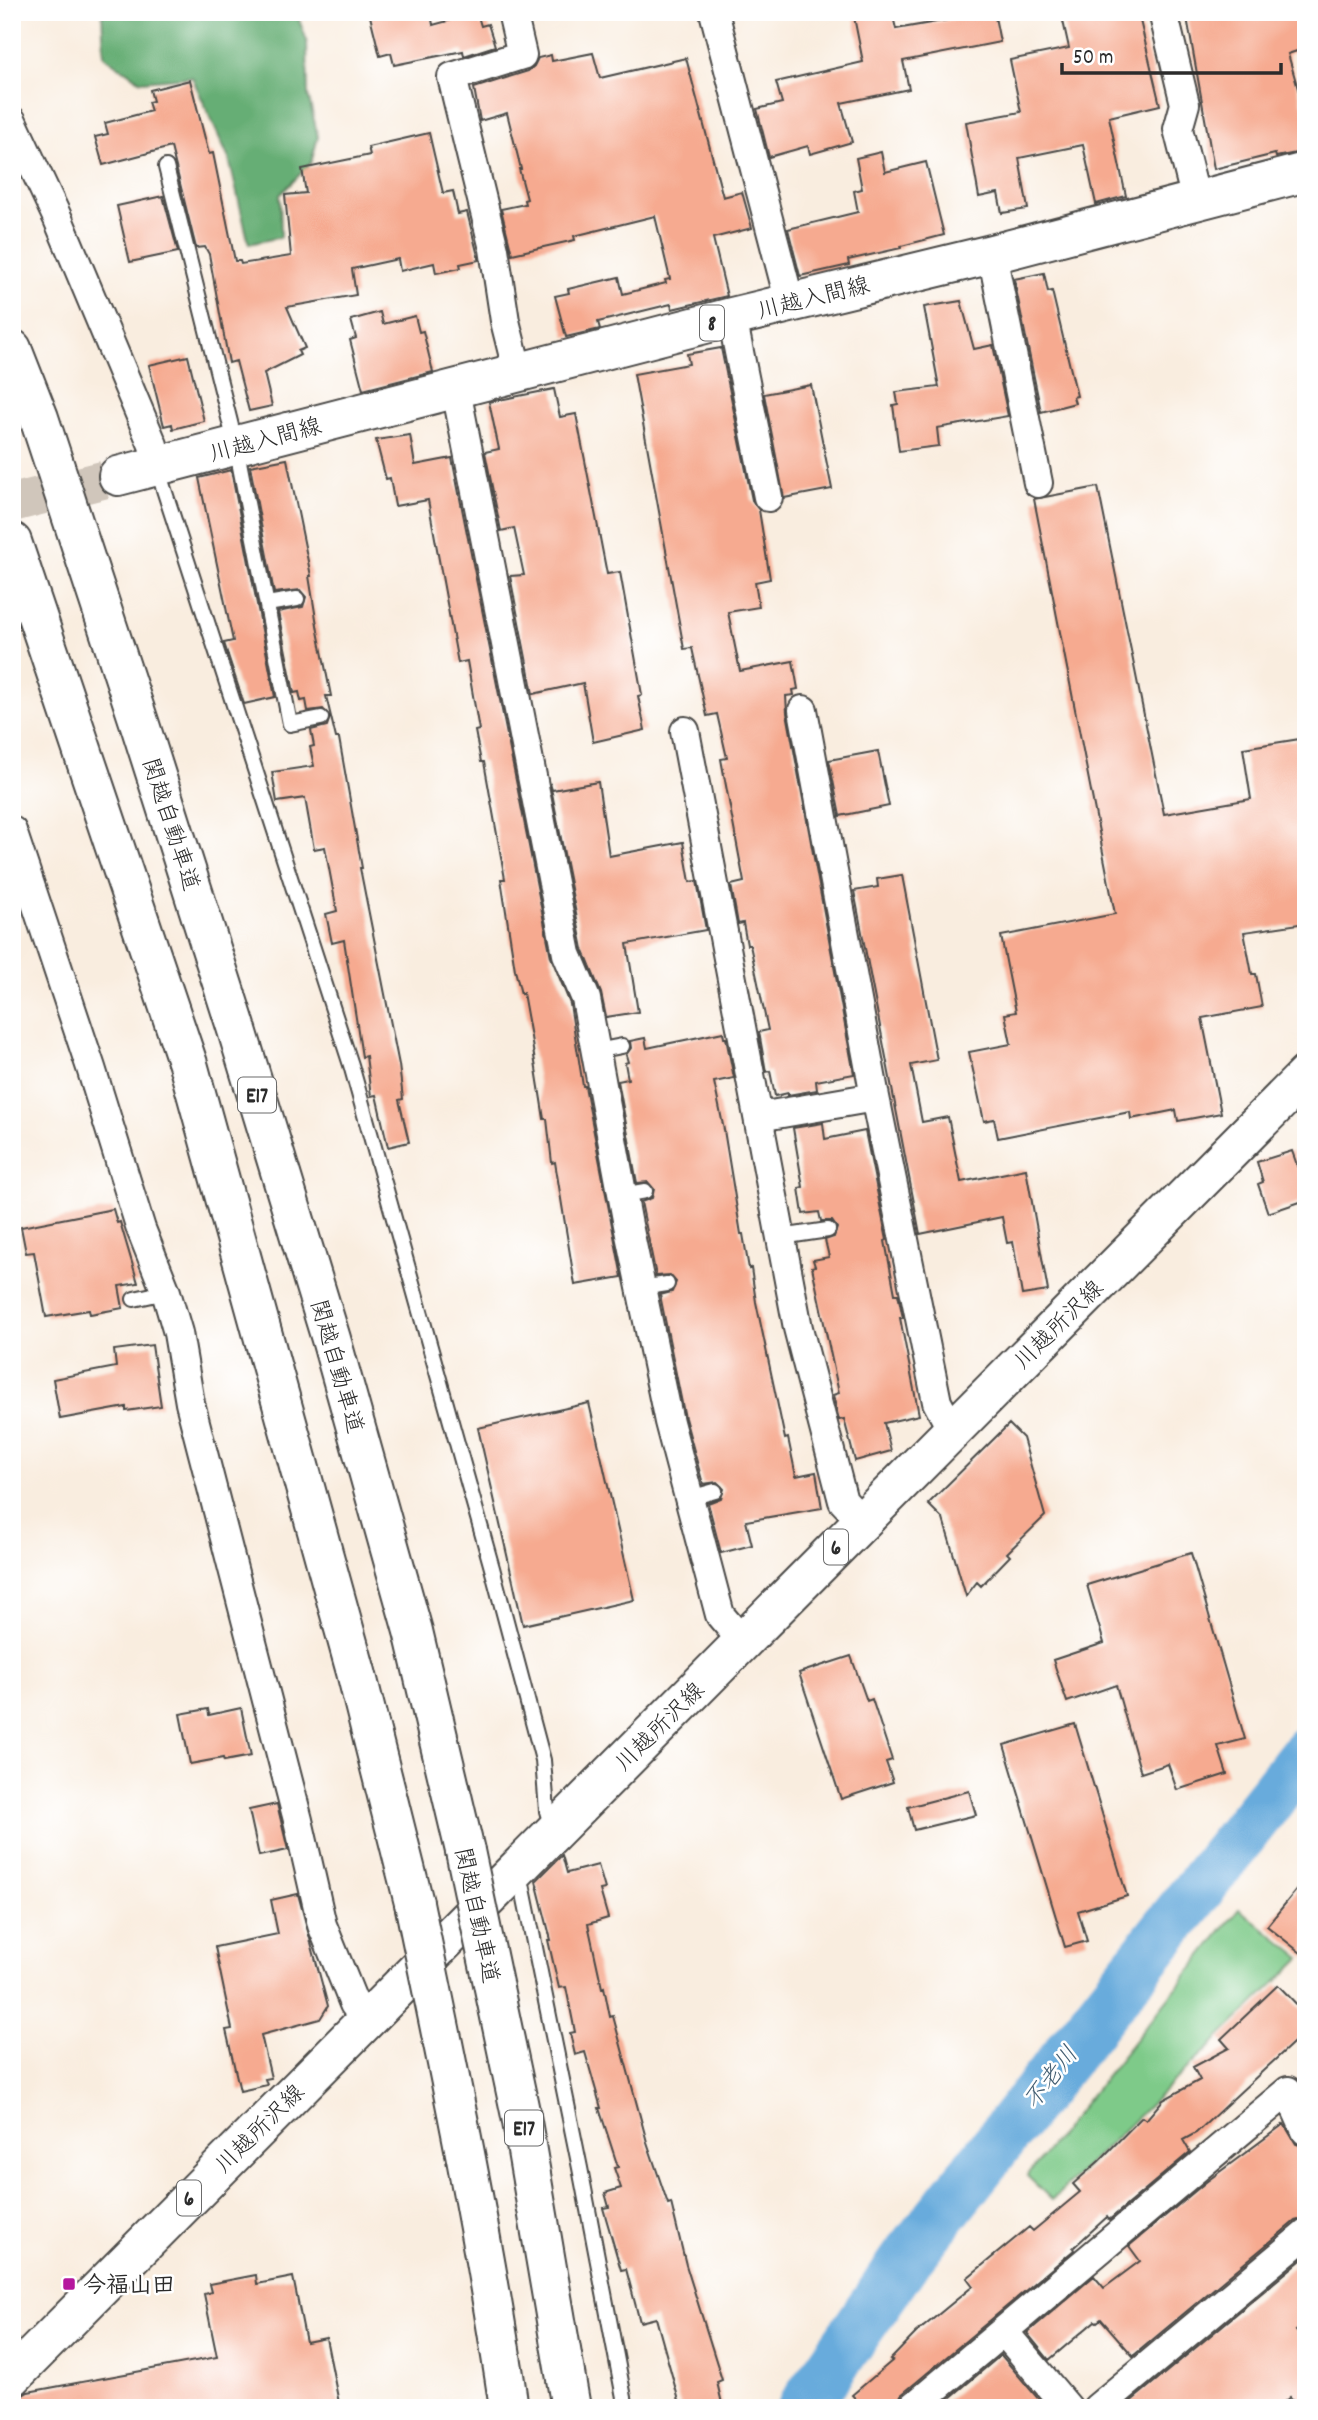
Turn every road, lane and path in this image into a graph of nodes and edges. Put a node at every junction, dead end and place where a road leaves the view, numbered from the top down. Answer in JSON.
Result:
{"nodes":[{"id":1,"x":512,"y":12,"type":"edge"},
{"id":2,"x":714,"y":12,"type":"edge"},
{"id":3,"x":1163,"y":12,"type":"edge"},
{"id":4,"x":12,"y":121,"type":"edge"},
{"id":5,"x":166,"y":167,"type":"dead end"},
{"id":6,"x":1306,"y":172,"type":"edge"},
{"id":7,"x":1196,"y":200,"type":"junction"},
{"id":8,"x":992,"y":254,"type":"junction"},
{"id":9,"x":789,"y":303,"type":"junction"},
{"id":10,"x":732,"y":317,"type":"junction"},
{"id":11,"x":12,"y":349,"type":"edge"},
{"id":12,"x":518,"y":373,"type":"junction"},
{"id":13,"x":456,"y":390,"type":"junction"},
{"id":14,"x":236,"y":446,"type":"junction"},
{"id":15,"x":157,"y":468,"type":"junction"},
{"id":16,"x":118,"y":477,"type":"tunnel mouth"},
{"id":17,"x":1038,"y":483,"type":"dead end"},
{"id":18,"x":768,"y":497,"type":"dead end"},
{"id":19,"x":12,"y":542,"type":"edge"},
{"id":20,"x":297,"y":599,"type":"dead end"},
{"id":21,"x":267,"y":604,"type":"junction"},
{"id":22,"x":803,"y":710,"type":"dead end"},
{"id":23,"x":321,"y":718,"type":"dead end"},
{"id":24,"x":685,"y":731,"type":"dead end"},
{"id":25,"x":12,"y":831,"type":"edge"},
{"id":26,"x":1306,"y":1075,"type":"edge"},
{"id":27,"x":875,"y":1097,"type":"junction"},
{"id":28,"x":759,"y":1117,"type":"junction"},
{"id":29,"x":828,"y":1230,"type":"dead end"},
{"id":30,"x":781,"y":1237,"type":"junction"},
{"id":31,"x":166,"y":1292,"type":"junction"},
{"id":32,"x":134,"y":1299,"type":"dead end"},
{"id":33,"x":952,"y":1430,"type":"junction"},
{"id":34,"x":862,"y":1521,"type":"junction"},
{"id":35,"x":743,"y":1642,"type":"junction"},
{"id":36,"x":554,"y":1832,"type":"junction"},
{"id":37,"x":518,"y":1866,"type":"junction"},
{"id":38,"x":366,"y":2020,"type":"junction"},
{"id":39,"x":1306,"y":2131,"type":"edge"},
{"id":40,"x":1306,"y":2234,"type":"edge"},
{"id":41,"x":1004,"y":2332,"type":"junction"},
{"id":42,"x":12,"y":2377,"type":"edge"},
{"id":43,"x":509,"y":2408,"type":"edge"},
{"id":44,"x":571,"y":2408,"type":"edge"},
{"id":45,"x":626,"y":2408,"type":"edge"},
{"id":46,"x":912,"y":2408,"type":"edge"},
{"id":47,"x":1069,"y":2408,"type":"edge"},
{"id":48,"x":1097,"y":2408,"type":"edge"}],
"edges":[{"from":1,"to":12,"type":"street"},
{"from":2,"to":9,"type":"street"},
{"from":3,"to":7,"type":"street"},
{"from":4,"to":15,"type":"street"},
{"from":5,"to":14,"type":"lane"},
{"from":6,"to":7,"type":"main road","name":"川越入間線","number":"8"},
{"from":7,"to":8,"type":"main road","name":"川越入間線","number":"8"},
{"from":8,"to":9,"type":"main road","name":"川越入間線","number":"8"},
{"from":8,"to":17,"type":"street"},
{"from":9,"to":10,"type":"main road","name":"川越入間線","number":"8"},
{"from":10,"to":12,"type":"main road","name":"川越入間線","number":"8"},
{"from":10,"to":18,"type":"street"},
{"from":11,"to":44,"type":"main road","name":"関越自動車道","number":"E17","bridge":true},
{"from":12,"to":13,"type":"main road","name":"川越入間線","number":"8"},
{"from":13,"to":14,"type":"main road","name":"川越入間線","number":"8"},
{"from":13,"to":35,"type":"street"},
{"from":14,"to":15,"type":"main road","name":"川越入間線","number":"8"},
{"from":14,"to":21,"type":"lane"},
{"from":15,"to":16,"type":"main road","name":"川越入間線","number":"8"},
{"from":15,"to":36,"type":"lane"},
{"from":19,"to":43,"type":"main road","bridge":true},
{"from":20,"to":21,"type":"lane"},
{"from":21,"to":23,"type":"lane"},
{"from":22,"to":27,"type":"street"},
{"from":24,"to":28,"type":"street"},
{"from":25,"to":31,"type":"street"},
{"from":26,"to":33,"type":"main road","name":"川越所沢線","number":"6"},
{"from":27,"to":28,"type":"street"},
{"from":27,"to":33,"type":"street"},
{"from":28,"to":30,"type":"street"},
{"from":29,"to":30,"type":"lane"},
{"from":30,"to":34,"type":"street"},
{"from":31,"to":32,"type":"lane"},
{"from":31,"to":38,"type":"street"},
{"from":33,"to":34,"type":"main road","name":"川越所沢線","number":"6"},
{"from":34,"to":35,"type":"main road","name":"川越所沢線","number":"6"},
{"from":35,"to":36,"type":"main road","name":"川越所沢線","number":"6"},
{"from":36,"to":37,"type":"main road","name":"川越所沢線","number":"6"},
{"from":37,"to":38,"type":"main road","name":"川越所沢線","number":"6"},
{"from":37,"to":45,"type":"lane"},
{"from":38,"to":42,"type":"main road","name":"川越所沢線","number":"6"},
{"from":39,"to":41,"type":"street"},
{"from":40,"to":48,"type":"street"},
{"from":41,"to":46,"type":"street"},
{"from":41,"to":47,"type":"street"}]}
